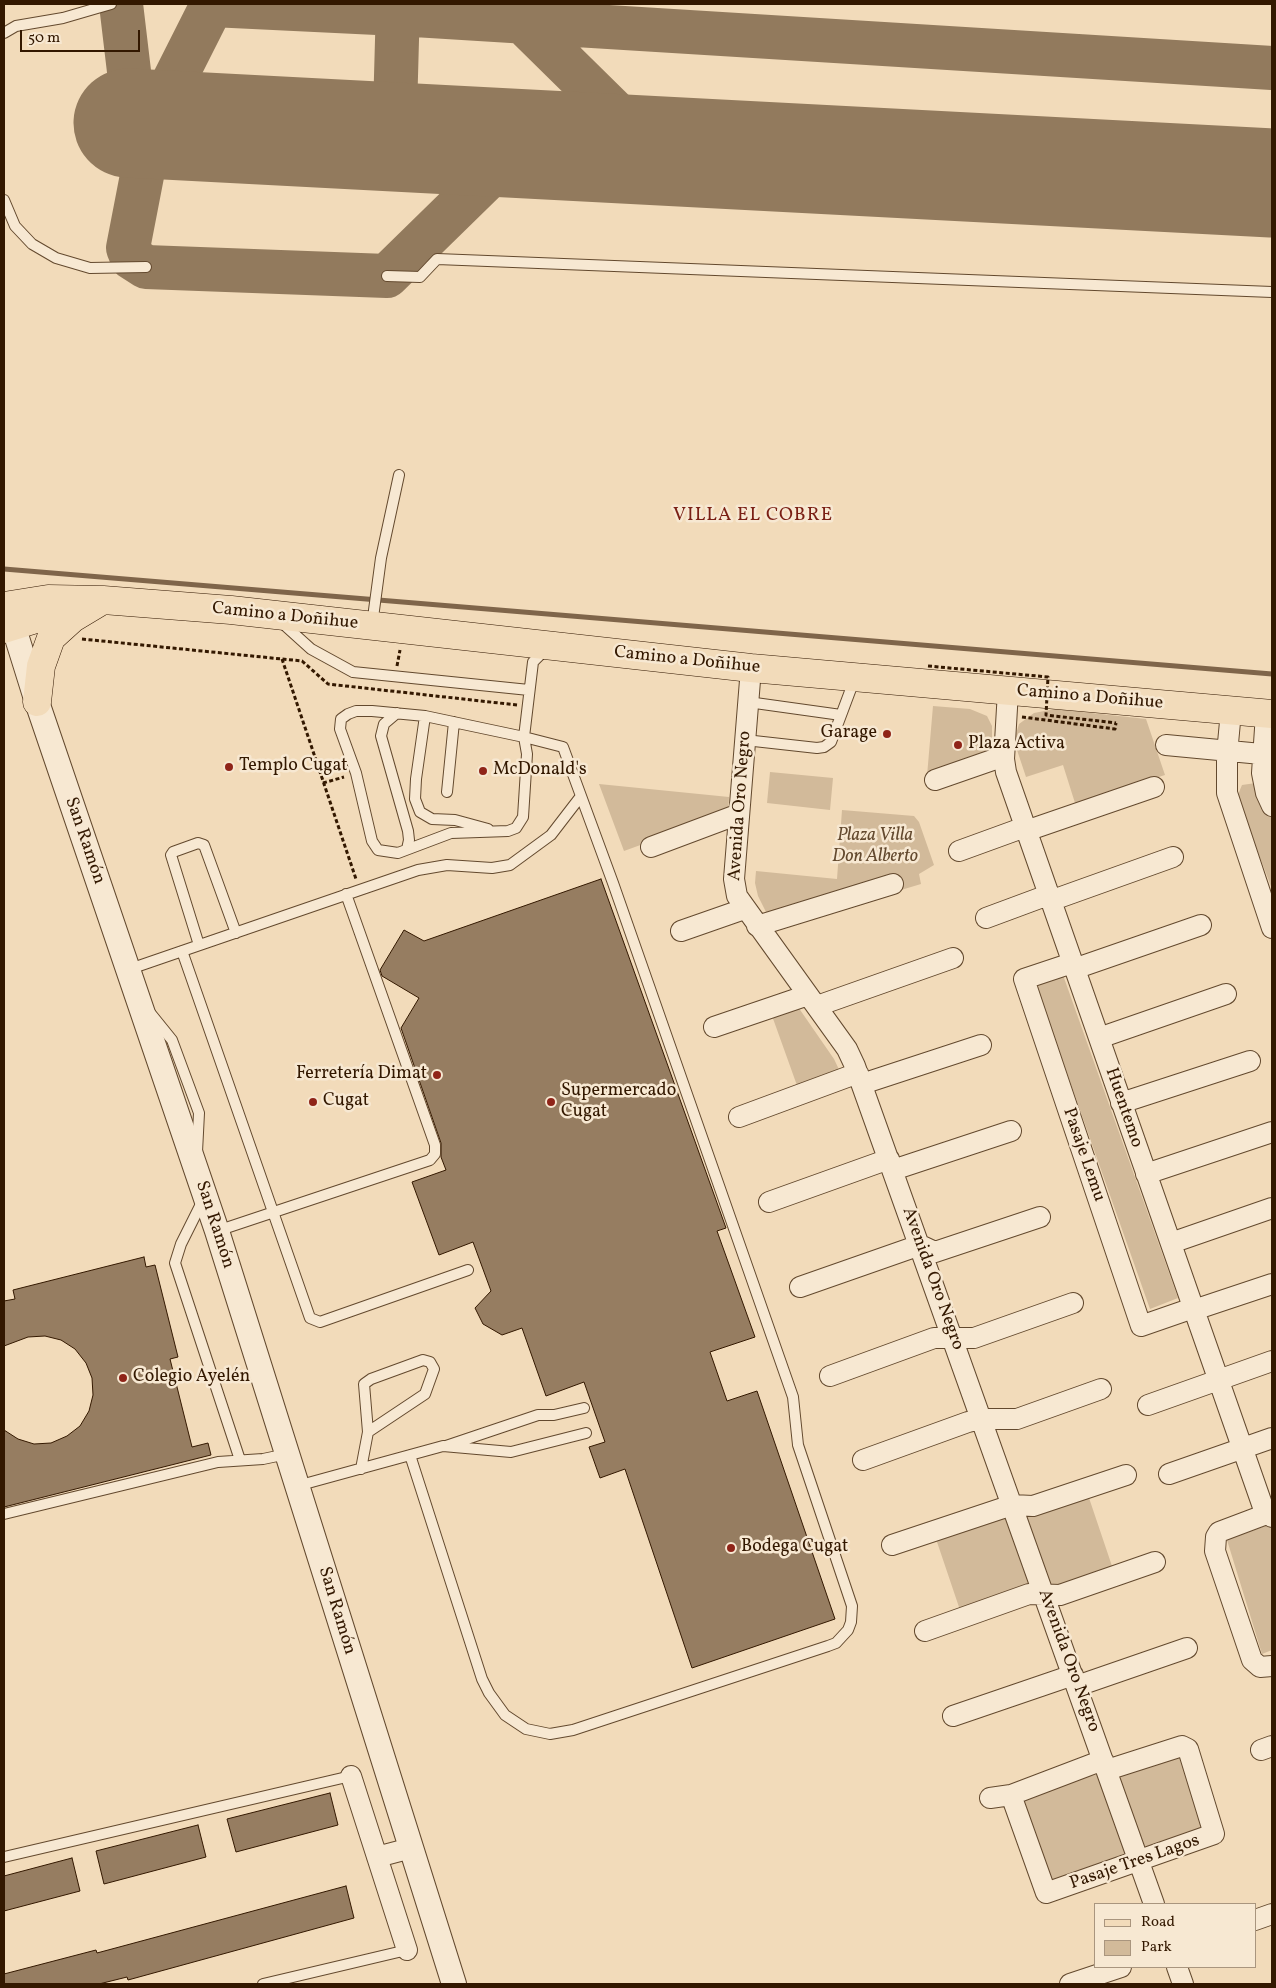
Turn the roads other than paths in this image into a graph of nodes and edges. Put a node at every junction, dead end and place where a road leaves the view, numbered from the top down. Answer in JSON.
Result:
{"nodes":[{"id":1,"x":111,"y":4,"type":"edge"},
{"id":2,"x":4,"y":33,"type":"edge"},
{"id":3,"x":4,"y":200,"type":"edge"},
{"id":4,"x":146,"y":267,"type":"dead end"},
{"id":5,"x":387,"y":276,"type":"dead end"},
{"id":6,"x":1272,"y":292,"type":"edge"},
{"id":7,"x":399,"y":476,"type":"dead end"},
{"id":8,"x":103,"y":600,"type":"junction"},
{"id":9,"x":6,"y":614,"type":"edge"},
{"id":10,"x":274,"y":615,"type":"junction"},
{"id":11,"x":372,"y":626,"type":"junction"},
{"id":12,"x":550,"y":646,"type":"junction"},
{"id":13,"x":751,"y":668,"type":"junction"},
{"id":14,"x":856,"y":677,"type":"junction"},
{"id":15,"x":529,"y":690,"type":"junction"},
{"id":16,"x":36,"y":702,"type":"junction"},
{"id":17,"x":748,"y":702,"type":"junction"},
{"id":18,"x":1008,"y":703,"type":"junction"},
{"id":19,"x":1231,"y":711,"type":"junction"},
{"id":20,"x":397,"y":713,"type":"junction"},
{"id":21,"x":840,"y":714,"type":"junction"},
{"id":22,"x":1269,"y":714,"type":"edge"},
{"id":23,"x":425,"y":716,"type":"junction"},
{"id":24,"x":454,"y":722,"type":"junction"},
{"id":25,"x":524,"y":737,"type":"junction"},
{"id":26,"x":745,"y":740,"type":"junction"},
{"id":27,"x":1166,"y":745,"type":"dead end"},
{"id":28,"x":1227,"y":750,"type":"junction"},
{"id":29,"x":1268,"y":754,"type":"edge"},
{"id":30,"x":1004,"y":756,"type":"junction"},
{"id":31,"x":935,"y":780,"type":"dead end"},
{"id":32,"x":1154,"y":787,"type":"dead end"},
{"id":33,"x":447,"y":792,"type":"dead end"},
{"id":34,"x":581,"y":796,"type":"junction"},
{"id":35,"x":1272,"y":806,"type":"edge"},
{"id":36,"x":739,"y":814,"type":"junction"},
{"id":37,"x":1025,"y":829,"type":"junction"},
{"id":38,"x":492,"y":831,"type":"junction"},
{"id":39,"x":651,"y":846,"type":"dead end"},
{"id":40,"x":407,"y":849,"type":"junction"},
{"id":41,"x":959,"y":851,"type":"dead end"},
{"id":42,"x":1173,"y":857,"type":"dead end"},
{"id":43,"x":893,"y":884,"type":"dead end"},
{"id":44,"x":346,"y":894,"type":"junction"},
{"id":45,"x":1049,"y":898,"type":"junction"},
{"id":46,"x":1268,"y":904,"type":"edge"},
{"id":47,"x":744,"y":909,"type":"junction"},
{"id":48,"x":986,"y":918,"type":"dead end"},
{"id":49,"x":1201,"y":925,"type":"dead end"},
{"id":50,"x":757,"y":926,"type":"junction"},
{"id":51,"x":1272,"y":928,"type":"edge"},
{"id":52,"x":681,"y":931,"type":"dead end"},
{"id":53,"x":236,"y":933,"type":"junction"},
{"id":54,"x":199,"y":945,"type":"junction"},
{"id":55,"x":182,"y":951,"type":"junction"},
{"id":56,"x":953,"y":958,"type":"dead end"},
{"id":57,"x":1073,"y":966,"type":"junction"},
{"id":58,"x":127,"y":970,"type":"junction"},
{"id":59,"x":136,"y":993,"type":"junction"},
{"id":60,"x":1226,"y":994,"type":"dead end"},
{"id":61,"x":812,"y":1000,"type":"junction"},
{"id":62,"x":714,"y":1027,"type":"dead end"},
{"id":63,"x":151,"y":1038,"type":"junction"},
{"id":64,"x":1099,"y":1038,"type":"junction"},
{"id":65,"x":981,"y":1045,"type":"dead end"},
{"id":66,"x":1250,"y":1061,"type":"dead end"},
{"id":67,"x":186,"y":1078,"type":"junction"},
{"id":68,"x":860,"y":1079,"type":"junction"},
{"id":69,"x":1121,"y":1103,"type":"junction"},
{"id":70,"x":739,"y":1116,"type":"dead end"},
{"id":71,"x":1011,"y":1131,"type":"dead end"},
{"id":72,"x":1272,"y":1132,"type":"edge"},
{"id":73,"x":891,"y":1165,"type":"junction"},
{"id":74,"x":196,"y":1170,"type":"junction"},
{"id":75,"x":1146,"y":1174,"type":"junction"},
{"id":76,"x":205,"y":1197,"type":"junction"},
{"id":77,"x":769,"y":1202,"type":"dead end"},
{"id":78,"x":1272,"y":1208,"type":"edge"},
{"id":79,"x":272,"y":1213,"type":"junction"},
{"id":80,"x":1040,"y":1217,"type":"dead end"},
{"id":81,"x":216,"y":1231,"type":"junction"},
{"id":82,"x":1170,"y":1243,"type":"junction"},
{"id":83,"x":920,"y":1245,"type":"junction"},
{"id":84,"x":468,"y":1270,"type":"dead end"},
{"id":85,"x":1272,"y":1284,"type":"edge"},
{"id":86,"x":800,"y":1287,"type":"dead end"},
{"id":87,"x":1073,"y":1303,"type":"dead end"},
{"id":88,"x":1194,"y":1309,"type":"junction"},
{"id":89,"x":952,"y":1337,"type":"junction"},
{"id":90,"x":1272,"y":1361,"type":"edge"},
{"id":91,"x":830,"y":1376,"type":"dead end"},
{"id":92,"x":1218,"y":1380,"type":"junction"},
{"id":93,"x":1102,"y":1389,"type":"dead end"},
{"id":94,"x":1148,"y":1404,"type":"dead end"},
{"id":95,"x":584,"y":1408,"type":"dead end"},
{"id":96,"x":982,"y":1419,"type":"junction"},
{"id":97,"x":368,"y":1432,"type":"junction"},
{"id":98,"x":586,"y":1433,"type":"dead end"},
{"id":99,"x":1272,"y":1438,"type":"edge"},
{"id":100,"x":443,"y":1446,"type":"junction"},
{"id":101,"x":1242,"y":1448,"type":"junction"},
{"id":102,"x":287,"y":1454,"type":"junction"},
{"id":103,"x":410,"y":1455,"type":"junction"},
{"id":104,"x":240,"y":1460,"type":"junction"},
{"id":105,"x":864,"y":1460,"type":"dead end"},
{"id":106,"x":361,"y":1468,"type":"junction"},
{"id":107,"x":1168,"y":1474,"type":"dead end"},
{"id":108,"x":1126,"y":1475,"type":"dead end"},
{"id":109,"x":297,"y":1486,"type":"junction"},
{"id":110,"x":1012,"y":1505,"type":"junction"},
{"id":111,"x":4,"y":1514,"type":"edge"},
{"id":112,"x":1271,"y":1514,"type":"edge"},
{"id":113,"x":892,"y":1545,"type":"dead end"},
{"id":114,"x":1155,"y":1562,"type":"dead end"},
{"id":115,"x":1044,"y":1594,"type":"junction"},
{"id":116,"x":925,"y":1632,"type":"dead end"},
{"id":117,"x":1187,"y":1648,"type":"dead end"},
{"id":118,"x":1272,"y":1666,"type":"edge"},
{"id":119,"x":1075,"y":1680,"type":"junction"},
{"id":120,"x":953,"y":1716,"type":"dead end"},
{"id":121,"x":1105,"y":1765,"type":"junction"},
{"id":122,"x":351,"y":1776,"type":"joint"},
{"id":123,"x":1011,"y":1794,"type":"junction"},
{"id":124,"x":990,"y":1798,"type":"dead end"},
{"id":125,"x":411,"y":1848,"type":"junction"},
{"id":126,"x":4,"y":1857,"type":"edge"},
{"id":127,"x":377,"y":1857,"type":"junction"},
{"id":128,"x":1140,"y":1862,"type":"junction"},
{"id":129,"x":1154,"y":1903,"type":"edge"},
{"id":130,"x":1272,"y":1914,"type":"edge"},
{"id":131,"x":1256,"y":1920,"type":"edge"},
{"id":132,"x":407,"y":1950,"type":"joint"},
{"id":133,"x":1117,"y":1968,"type":"edge"},
{"id":134,"x":1177,"y":1968,"type":"edge"},
{"id":135,"x":263,"y":1984,"type":"edge"},
{"id":136,"x":454,"y":1984,"type":"edge"},
{"id":137,"x":1070,"y":1984,"type":"edge"},
{"id":138,"x":1183,"y":1984,"type":"edge"}],
"edges":[{"from":1,"to":2,"type":"lane"},
{"from":3,"to":4,"type":"lane"},
{"from":5,"to":6,"type":"lane"},
{"from":7,"to":11,"type":"lane"},
{"from":8,"to":9,"type":"main road","name":"Camino a Doñihue"},
{"from":8,"to":10,"type":"main road","name":"Camino a Doñihue"},
{"from":8,"to":16,"type":"main road"},
{"from":9,"to":16,"type":"street","name":"San Ramón"},
{"from":10,"to":11,"type":"main road","name":"Camino a Doñihue"},
{"from":10,"to":15,"type":"lane"},
{"from":11,"to":12,"type":"main road","name":"Camino a Doñihue"},
{"from":12,"to":13,"type":"main road","name":"Camino a Doñihue"},
{"from":12,"to":15,"type":"lane"},
{"from":13,"to":14,"type":"main road","name":"Camino a Doñihue"},
{"from":13,"to":17,"type":"street","name":"Avenida Oro Negro"},
{"from":14,"to":18,"type":"main road","name":"Camino a Doñihue"},
{"from":14,"to":21,"type":"lane"},
{"from":15,"to":25,"type":"lane"},
{"from":16,"to":58,"type":"street","name":"San Ramón"},
{"from":17,"to":21,"type":"lane"},
{"from":17,"to":26,"type":"street","name":"Avenida Oro Negro"},
{"from":18,"to":19,"type":"main road","name":"Camino a Doñihue"},
{"from":18,"to":30,"type":"street","name":"Huentemo"},
{"from":19,"to":22,"type":"main road","name":"Camino a Doñihue"},
{"from":19,"to":28,"type":"street"},
{"from":20,"to":23,"type":"lane"},
{"from":20,"to":40,"type":"lane"},
{"from":20,"to":40,"type":"lane"},
{"from":21,"to":26,"type":"lane"},
{"from":22,"to":29,"type":"street"},
{"from":23,"to":24,"type":"lane"},
{"from":23,"to":38,"type":"lane"},
{"from":24,"to":25,"type":"lane"},
{"from":24,"to":33,"type":"lane"},
{"from":25,"to":34,"type":"lane"},
{"from":25,"to":38,"type":"lane"},
{"from":26,"to":36,"type":"street","name":"Avenida Oro Negro"},
{"from":27,"to":28,"type":"street"},
{"from":28,"to":29,"type":"street"},
{"from":28,"to":46,"type":"street"},
{"from":29,"to":35,"type":"street"},
{"from":30,"to":31,"type":"street"},
{"from":30,"to":37,"type":"street","name":"Huentemo"},
{"from":32,"to":37,"type":"street"},
{"from":34,"to":44,"type":"lane"},
{"from":34,"to":103,"type":"lane"},
{"from":36,"to":39,"type":"street"},
{"from":36,"to":47,"type":"street","name":"Avenida Oro Negro"},
{"from":37,"to":41,"type":"street"},
{"from":37,"to":45,"type":"street","name":"Huentemo"},
{"from":38,"to":40,"type":"lane"},
{"from":42,"to":45,"type":"street"},
{"from":43,"to":50,"type":"street"},
{"from":44,"to":53,"type":"lane"},
{"from":44,"to":79,"type":"lane"},
{"from":45,"to":48,"type":"street"},
{"from":45,"to":57,"type":"street","name":"Huentemo"},
{"from":46,"to":51,"type":"street"},
{"from":47,"to":50,"type":"street","name":"Avenida Oro Negro"},
{"from":47,"to":52,"type":"street"},
{"from":49,"to":57,"type":"street","name":"Pasaje Lemu"},
{"from":50,"to":61,"type":"street","name":"Avenida Oro Negro"},
{"from":53,"to":54,"type":"lane"},
{"from":53,"to":54,"type":"lane"},
{"from":54,"to":55,"type":"lane"},
{"from":55,"to":58,"type":"lane"},
{"from":55,"to":79,"type":"lane"},
{"from":56,"to":61,"type":"street"},
{"from":57,"to":64,"type":"street","name":"Huentemo"},
{"from":57,"to":88,"type":"street","name":"Pasaje Lemu"},
{"from":58,"to":59,"type":"street","name":"San Ramón"},
{"from":59,"to":63,"type":"street","name":"San Ramón"},
{"from":59,"to":67,"type":"lane"},
{"from":60,"to":64,"type":"street"},
{"from":61,"to":62,"type":"street"},
{"from":61,"to":68,"type":"street","name":"Avenida Oro Negro"},
{"from":63,"to":67,"type":"lane"},
{"from":63,"to":74,"type":"street","name":"San Ramón"},
{"from":64,"to":69,"type":"street","name":"Huentemo"},
{"from":65,"to":68,"type":"street"},
{"from":66,"to":69,"type":"street"},
{"from":67,"to":74,"type":"lane"},
{"from":68,"to":70,"type":"street"},
{"from":68,"to":73,"type":"street","name":"Avenida Oro Negro"},
{"from":69,"to":75,"type":"street","name":"Huentemo"},
{"from":71,"to":73,"type":"street"},
{"from":72,"to":75,"type":"street"},
{"from":73,"to":77,"type":"street"},
{"from":73,"to":83,"type":"street","name":"Avenida Oro Negro"},
{"from":74,"to":76,"type":"street","name":"San Ramón"},
{"from":75,"to":82,"type":"street","name":"Huentemo"},
{"from":76,"to":81,"type":"street","name":"San Ramón"},
{"from":76,"to":104,"type":"lane"},
{"from":78,"to":82,"type":"street"},
{"from":79,"to":81,"type":"lane"},
{"from":79,"to":84,"type":"lane"},
{"from":80,"to":83,"type":"street"},
{"from":81,"to":102,"type":"street","name":"San Ramón"},
{"from":82,"to":88,"type":"street","name":"Huentemo"},
{"from":83,"to":86,"type":"street"},
{"from":83,"to":89,"type":"street","name":"Avenida Oro Negro"},
{"from":85,"to":88,"type":"street"},
{"from":87,"to":89,"type":"street"},
{"from":88,"to":92,"type":"street","name":"Huentemo"},
{"from":89,"to":91,"type":"street"},
{"from":89,"to":96,"type":"street","name":"Avenida Oro Negro"},
{"from":90,"to":92,"type":"street"},
{"from":92,"to":94,"type":"street"},
{"from":92,"to":101,"type":"street","name":"Huentemo"},
{"from":93,"to":96,"type":"street"},
{"from":95,"to":100,"type":"lane"},
{"from":96,"to":105,"type":"street"},
{"from":96,"to":110,"type":"street","name":"Avenida Oro Negro"},
{"from":97,"to":97,"type":"lane"},
{"from":97,"to":106,"type":"lane"},
{"from":98,"to":100,"type":"lane"},
{"from":99,"to":101,"type":"street"},
{"from":100,"to":103,"type":"lane"},
{"from":101,"to":107,"type":"street"},
{"from":101,"to":112,"type":"street","name":"Huentemo"},
{"from":102,"to":104,"type":"lane"},
{"from":102,"to":109,"type":"street","name":"San Ramón"},
{"from":103,"to":106,"type":"lane"},
{"from":104,"to":111,"type":"lane"},
{"from":106,"to":109,"type":"lane"},
{"from":108,"to":110,"type":"street"},
{"from":109,"to":125,"type":"street","name":"San Ramón"},
{"from":110,"to":113,"type":"street"},
{"from":110,"to":115,"type":"street","name":"Avenida Oro Negro"},
{"from":112,"to":118,"type":"street"},
{"from":114,"to":115,"type":"street"},
{"from":115,"to":116,"type":"street"},
{"from":115,"to":119,"type":"street","name":"Avenida Oro Negro"},
{"from":117,"to":119,"type":"street"},
{"from":119,"to":120,"type":"street"},
{"from":119,"to":121,"type":"street","name":"Avenida Oro Negro"},
{"from":121,"to":123,"type":"street","name":"Pasaje Tres Lagos"},
{"from":121,"to":128,"type":"street","name":"Avenida Oro Negro"},
{"from":121,"to":128,"type":"street","name":"Pasaje Tres Lagos"},
{"from":122,"to":126,"type":"lane"},
{"from":122,"to":127,"type":"street"},
{"from":123,"to":124,"type":"street","name":"Pasaje Tres Lagos"},
{"from":123,"to":128,"type":"street","name":"Pasaje Tres Lagos"},
{"from":125,"to":127,"type":"street"},
{"from":125,"to":136,"type":"street","name":"San Ramón"},
{"from":127,"to":132,"type":"street"},
{"from":128,"to":129,"type":"street","name":"Avenida Oro Negro"},
{"from":130,"to":131,"type":"street"},
{"from":132,"to":135,"type":"lane"},
{"from":133,"to":137,"type":"street"},
{"from":134,"to":138,"type":"street"}]}
